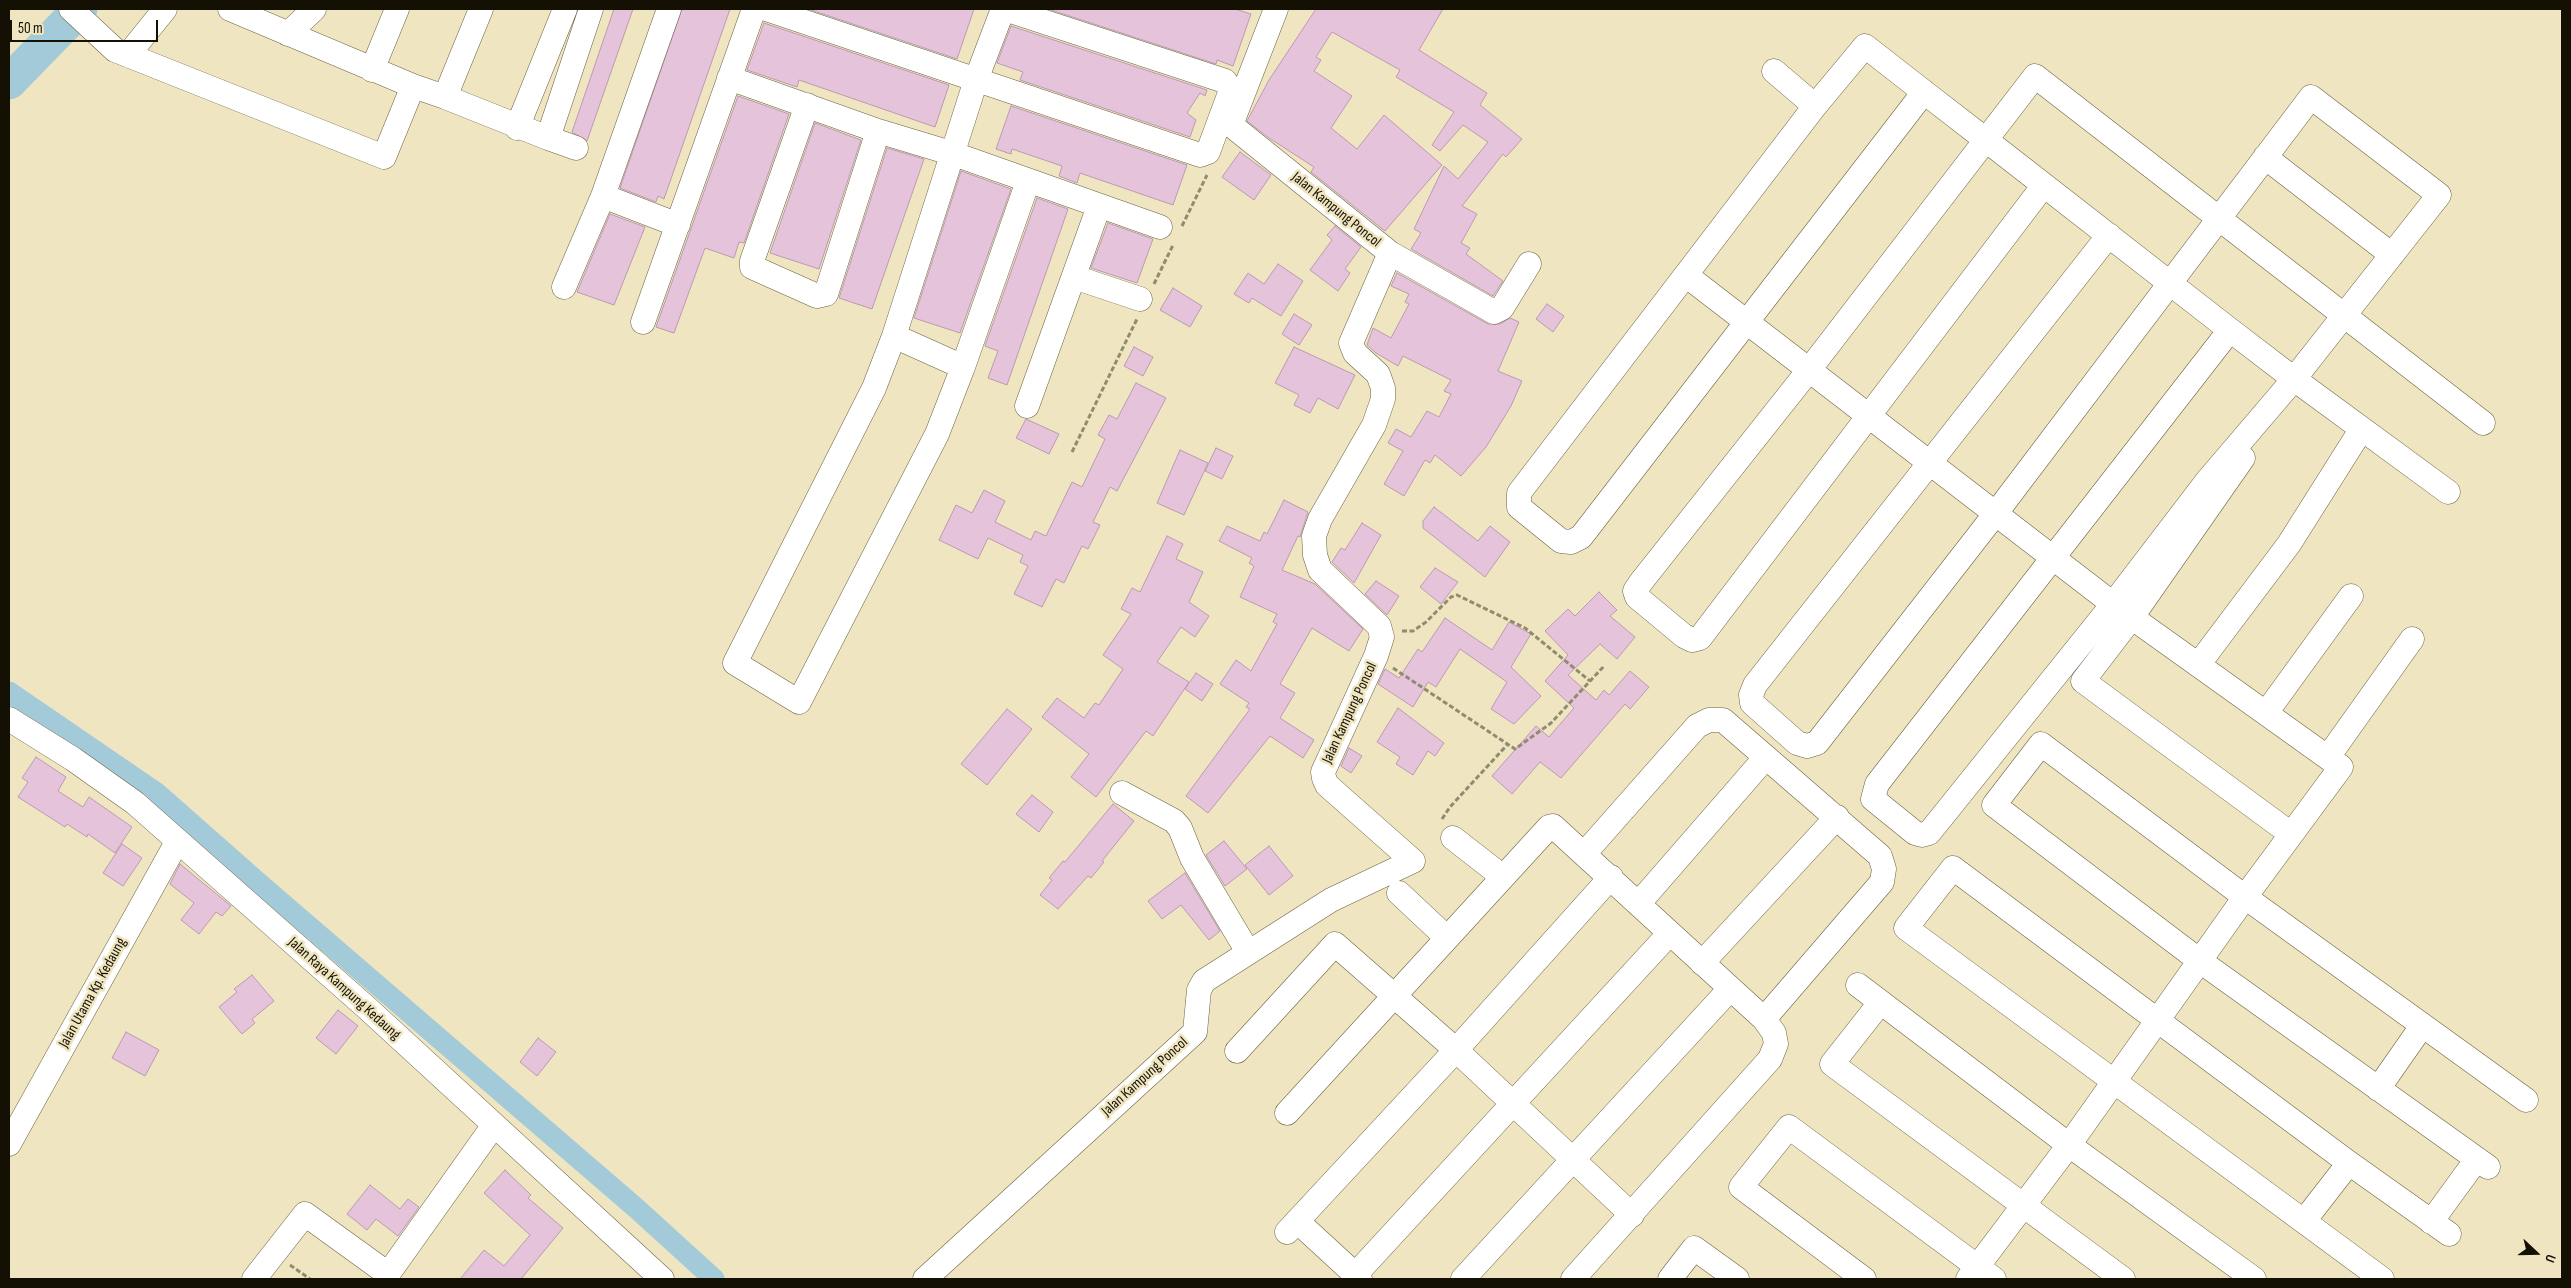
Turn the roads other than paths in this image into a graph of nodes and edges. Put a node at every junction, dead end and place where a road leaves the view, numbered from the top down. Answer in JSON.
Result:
{"nodes":[{"id":1,"x":165,"y":9,"type":"edge"},
{"id":2,"x":230,"y":9,"type":"edge"},
{"id":3,"x":314,"y":9,"type":"edge"},
{"id":4,"x":397,"y":9,"type":"edge"},
{"id":5,"x":481,"y":9,"type":"edge"},
{"id":6,"x":565,"y":9,"type":"edge"},
{"id":7,"x":591,"y":9,"type":"edge"},
{"id":8,"x":669,"y":9,"type":"edge"},
{"id":9,"x":754,"y":9,"type":"edge"},
{"id":10,"x":766,"y":9,"type":"edge"},
{"id":11,"x":1004,"y":9,"type":"edge"},
{"id":12,"x":1269,"y":11,"type":"edge"},
{"id":13,"x":77,"y":15,"type":"edge"},
{"id":14,"x":288,"y":34,"type":"junction"},
{"id":15,"x":128,"y":55,"type":"junction"},
{"id":16,"x":372,"y":70,"type":"junction"},
{"id":17,"x":1774,"y":71,"type":"dead end"},
{"id":18,"x":729,"y":78,"type":"junction"},
{"id":19,"x":976,"y":80,"type":"junction"},
{"id":20,"x":413,"y":86,"type":"junction"},
{"id":21,"x":1924,"y":92,"type":"junction"},
{"id":22,"x":445,"y":97,"type":"junction"},
{"id":23,"x":807,"y":105,"type":"junction"},
{"id":24,"x":1814,"y":106,"type":"junction"},
{"id":25,"x":517,"y":128,"type":"junction"},
{"id":26,"x":878,"y":131,"type":"junction"},
{"id":27,"x":548,"y":138,"type":"junction"},
{"id":28,"x":1986,"y":140,"type":"junction"},
{"id":29,"x":576,"y":148,"type":"dead end"},
{"id":30,"x":954,"y":154,"type":"junction"},
{"id":31,"x":2265,"y":158,"type":"junction"},
{"id":32,"x":1028,"y":181,"type":"junction"},
{"id":33,"x":2044,"y":186,"type":"junction"},
{"id":34,"x":603,"y":196,"type":"junction"},
{"id":35,"x":1099,"y":206,"type":"junction"},
{"id":36,"x":2219,"y":218,"type":"junction"},
{"id":37,"x":678,"y":225,"type":"junction"},
{"id":38,"x":1160,"y":227,"type":"dead end"},
{"id":39,"x":2109,"y":236,"type":"junction"},
{"id":40,"x":1390,"y":253,"type":"junction"},
{"id":41,"x":2392,"y":255,"type":"junction"},
{"id":42,"x":1529,"y":264,"type":"dead end"},
{"id":43,"x":1687,"y":276,"type":"junction"},
{"id":44,"x":1074,"y":277,"type":"junction"},
{"id":45,"x":2170,"y":283,"type":"junction"},
{"id":46,"x":564,"y":287,"type":"dead end"},
{"id":47,"x":1140,"y":299,"type":"dead end"},
{"id":48,"x":2344,"y":315,"type":"junction"},
{"id":49,"x":643,"y":322,"type":"dead end"},
{"id":50,"x":1747,"y":322,"type":"junction"},
{"id":51,"x":2230,"y":330,"type":"junction"},
{"id":52,"x":894,"y":336,"type":"junction"},
{"id":53,"x":963,"y":367,"type":"junction"},
{"id":54,"x":1809,"y":370,"type":"junction"},
{"id":55,"x":2294,"y":379,"type":"junction"},
{"id":56,"x":1027,"y":406,"type":"dead end"},
{"id":57,"x":1870,"y":417,"type":"junction"},
{"id":58,"x":2483,"y":424,"type":"dead end"},
{"id":59,"x":2361,"y":430,"type":"junction"},
{"id":60,"x":1929,"y":462,"type":"junction"},
{"id":61,"x":2448,"y":492,"type":"dead end"},
{"id":62,"x":1996,"y":513,"type":"junction"},
{"id":63,"x":2052,"y":557,"type":"junction"},
{"id":64,"x":2351,"y":596,"type":"dead end"},
{"id":65,"x":2122,"y":611,"type":"junction"},
{"id":66,"x":2412,"y":639,"type":"dead end"},
{"id":67,"x":2198,"y":665,"type":"junction"},
{"id":68,"x":2266,"y":714,"type":"junction"},
{"id":69,"x":9,"y":720,"type":"edge"},
{"id":70,"x":1766,"y":757,"type":"junction"},
{"id":71,"x":2328,"y":757,"type":"junction"},
{"id":72,"x":1122,"y":793,"type":"dead end"},
{"id":73,"x":1837,"y":817,"type":"junction"},
{"id":74,"x":1446,"y":830,"type":"road end"},
{"id":75,"x":2291,"y":834,"type":"junction"},
{"id":76,"x":177,"y":842,"type":"junction"},
{"id":77,"x":1584,"y":854,"type":"junction"},
{"id":78,"x":1503,"y":877,"type":"junction"},
{"id":79,"x":1611,"y":877,"type":"junction"},
{"id":80,"x":1399,"y":893,"type":"dead end"},
{"id":81,"x":2245,"y":897,"type":"junction"},
{"id":82,"x":1639,"y":903,"type":"junction"},
{"id":83,"x":1670,"y":933,"type":"junction"},
{"id":84,"x":1447,"y":938,"type":"junction"},
{"id":85,"x":1248,"y":952,"type":"junction"},
{"id":86,"x":2200,"y":961,"type":"junction"},
{"id":87,"x":1702,"y":963,"type":"junction"},
{"id":88,"x":1858,"y":985,"type":"dead end"},
{"id":89,"x":1730,"y":989,"type":"junction"},
{"id":90,"x":1395,"y":995,"type":"junction"},
{"id":91,"x":1880,"y":1002,"type":"junction"},
{"id":92,"x":1764,"y":1019,"type":"junction"},
{"id":93,"x":2158,"y":1020,"type":"junction"},
{"id":94,"x":2422,"y":1026,"type":"junction"},
{"id":95,"x":1456,"y":1050,"type":"junction"},
{"id":96,"x":1237,"y":1051,"type":"dead end"},
{"id":97,"x":2115,"y":1082,"type":"junction"},
{"id":98,"x":2378,"y":1088,"type":"junction"},
{"id":99,"x":2526,"y":1100,"type":"dead end"},
{"id":100,"x":1513,"y":1106,"type":"junction"},
{"id":101,"x":1287,"y":1113,"type":"dead end"},
{"id":102,"x":494,"y":1125,"type":"junction"},
{"id":103,"x":9,"y":1144,"type":"edge"},
{"id":104,"x":2069,"y":1145,"type":"junction"},
{"id":105,"x":1574,"y":1160,"type":"junction"},
{"id":106,"x":2350,"y":1163,"type":"junction"},
{"id":107,"x":2024,"y":1205,"type":"junction"},
{"id":108,"x":1632,"y":1215,"type":"junction"},
{"id":109,"x":2304,"y":1221,"type":"junction"},
{"id":110,"x":1980,"y":1275,"type":"edge"},
{"id":111,"x":1357,"y":1277,"type":"edge"},
{"id":112,"x":254,"y":1279,"type":"edge"},
{"id":113,"x":662,"y":1279,"type":"edge"},
{"id":114,"x":925,"y":1279,"type":"edge"},
{"id":115,"x":1463,"y":1279,"type":"edge"},
{"id":116,"x":1573,"y":1279,"type":"edge"},
{"id":117,"x":1670,"y":1279,"type":"edge"},
{"id":118,"x":1736,"y":1279,"type":"edge"},
{"id":119,"x":1864,"y":1279,"type":"edge"},
{"id":120,"x":2123,"y":1279,"type":"edge"},
{"id":121,"x":2254,"y":1279,"type":"edge"},
{"id":122,"x":2382,"y":1279,"type":"edge"}],
"edges":[{"from":1,"to":15,"type":"street"},
{"from":2,"to":14,"type":"street"},
{"from":3,"to":14,"type":"street"},
{"from":4,"to":16,"type":"street"},
{"from":5,"to":22,"type":"street"},
{"from":6,"to":25,"type":"street"},
{"from":7,"to":27,"type":"street"},
{"from":8,"to":34,"type":"street"},
{"from":9,"to":18,"type":"street"},
{"from":10,"to":19,"type":"street"},
{"from":11,"to":19,"type":"street"},
{"from":11,"to":19,"type":"street"},
{"from":12,"to":40,"type":"street","name":"Jalan Kampung Poncol"},
{"from":13,"to":15,"type":"street"},
{"from":14,"to":16,"type":"street"},
{"from":15,"to":20,"type":"street"},
{"from":16,"to":20,"type":"street"},
{"from":17,"to":24,"type":"street"},
{"from":18,"to":23,"type":"street"},
{"from":18,"to":37,"type":"street"},
{"from":19,"to":30,"type":"street"},
{"from":20,"to":22,"type":"street"},
{"from":21,"to":24,"type":"street"},
{"from":21,"to":28,"type":"street"},
{"from":21,"to":50,"type":"street"},
{"from":22,"to":25,"type":"street"},
{"from":23,"to":26,"type":"street"},
{"from":23,"to":26,"type":"street"},
{"from":24,"to":43,"type":"street"},
{"from":25,"to":27,"type":"street"},
{"from":26,"to":30,"type":"street"},
{"from":27,"to":29,"type":"street"},
{"from":28,"to":33,"type":"street"},
{"from":28,"to":36,"type":"street"},
{"from":28,"to":54,"type":"street"},
{"from":30,"to":32,"type":"street"},
{"from":30,"to":52,"type":"street"},
{"from":31,"to":36,"type":"street"},
{"from":31,"to":41,"type":"street"},
{"from":31,"to":41,"type":"street"},
{"from":32,"to":35,"type":"street"},
{"from":32,"to":53,"type":"street"},
{"from":33,"to":39,"type":"street"},
{"from":33,"to":57,"type":"street"},
{"from":34,"to":37,"type":"street"},
{"from":34,"to":46,"type":"street"},
{"from":35,"to":38,"type":"street"},
{"from":35,"to":44,"type":"street"},
{"from":36,"to":45,"type":"street"},
{"from":36,"to":48,"type":"street"},
{"from":37,"to":49,"type":"street"},
{"from":39,"to":45,"type":"street"},
{"from":39,"to":60,"type":"street"},
{"from":40,"to":42,"type":"street"},
{"from":40,"to":85,"type":"street","name":"Jalan Kampung Poncol"},
{"from":41,"to":48,"type":"street"},
{"from":43,"to":50,"type":"street"},
{"from":43,"to":50,"type":"street"},
{"from":44,"to":47,"type":"street"},
{"from":44,"to":56,"type":"street"},
{"from":45,"to":51,"type":"street"},
{"from":45,"to":62,"type":"street"},
{"from":48,"to":55,"type":"street"},
{"from":48,"to":58,"type":"street"},
{"from":50,"to":54,"type":"street"},
{"from":51,"to":55,"type":"street"},
{"from":51,"to":63,"type":"street"},
{"from":52,"to":53,"type":"street"},
{"from":52,"to":53,"type":"street"},
{"from":54,"to":57,"type":"street"},
{"from":54,"to":57,"type":"street"},
{"from":55,"to":59,"type":"street"},
{"from":55,"to":65,"type":"street"},
{"from":57,"to":60,"type":"street"},
{"from":59,"to":61,"type":"street"},
{"from":59,"to":67,"type":"street"},
{"from":60,"to":62,"type":"street"},
{"from":60,"to":62,"type":"street"},
{"from":62,"to":63,"type":"street"},
{"from":63,"to":65,"type":"street"},
{"from":63,"to":65,"type":"street"},
{"from":64,"to":68,"type":"street"},
{"from":65,"to":67,"type":"street"},
{"from":65,"to":75,"type":"street"},
{"from":66,"to":71,"type":"street"},
{"from":67,"to":68,"type":"street"},
{"from":68,"to":71,"type":"street"},
{"from":69,"to":76,"type":"street","name":"Jalan Raya Kampung Kedaung"},
{"from":70,"to":73,"type":"street"},
{"from":70,"to":77,"type":"street"},
{"from":70,"to":82,"type":"street"},
{"from":71,"to":75,"type":"street"},
{"from":72,"to":85,"type":"street"},
{"from":73,"to":87,"type":"street"},
{"from":73,"to":92,"type":"street"},
{"from":74,"to":78,"type":"street"},
{"from":75,"to":81,"type":"street"},
{"from":76,"to":102,"type":"street","name":"Jalan Raya Kampung Kedaung"},
{"from":76,"to":103,"type":"street","name":"Jalan Utama Kp. Kedaung"},
{"from":77,"to":78,"type":"street"},
{"from":77,"to":79,"type":"street"},
{"from":78,"to":84,"type":"street"},
{"from":79,"to":82,"type":"street"},
{"from":79,"to":95,"type":"street"},
{"from":80,"to":84,"type":"street"},
{"from":81,"to":86,"type":"street"},
{"from":81,"to":86,"type":"street"},
{"from":81,"to":94,"type":"street"},
{"from":82,"to":83,"type":"street"},
{"from":83,"to":87,"type":"street"},
{"from":83,"to":100,"type":"street"},
{"from":84,"to":90,"type":"street"},
{"from":85,"to":114,"type":"street","name":"Jalan Kampung Poncol"},
{"from":86,"to":93,"type":"street"},
{"from":86,"to":98,"type":"street"},
{"from":87,"to":89,"type":"street"},
{"from":88,"to":91,"type":"street"},
{"from":89,"to":92,"type":"street"},
{"from":89,"to":105,"type":"street"},
{"from":90,"to":95,"type":"street"},
{"from":90,"to":96,"type":"street"},
{"from":90,"to":101,"type":"street"},
{"from":91,"to":104,"type":"street"},
{"from":91,"to":107,"type":"street"},
{"from":92,"to":108,"type":"street"},
{"from":93,"to":97,"type":"street"},
{"from":93,"to":97,"type":"street"},
{"from":93,"to":106,"type":"street"},
{"from":94,"to":98,"type":"street"},
{"from":94,"to":99,"type":"street"},
{"from":95,"to":100,"type":"street"},
{"from":95,"to":111,"type":"street"},
{"from":97,"to":104,"type":"street"},
{"from":97,"to":109,"type":"street"},
{"from":98,"to":106,"type":"street"},
{"from":100,"to":105,"type":"street"},
{"from":100,"to":111,"type":"street"},
{"from":102,"to":112,"type":"street"},
{"from":102,"to":113,"type":"street","name":"Jalan Raya Kampung Kedaung"},
{"from":104,"to":107,"type":"street"},
{"from":104,"to":121,"type":"street"},
{"from":105,"to":108,"type":"street"},
{"from":105,"to":115,"type":"street"},
{"from":106,"to":109,"type":"street"},
{"from":107,"to":110,"type":"street"},
{"from":107,"to":120,"type":"street"},
{"from":108,"to":116,"type":"street"},
{"from":109,"to":122,"type":"street"},
{"from":110,"to":119,"type":"street"},
{"from":117,"to":118,"type":"street"}]}
